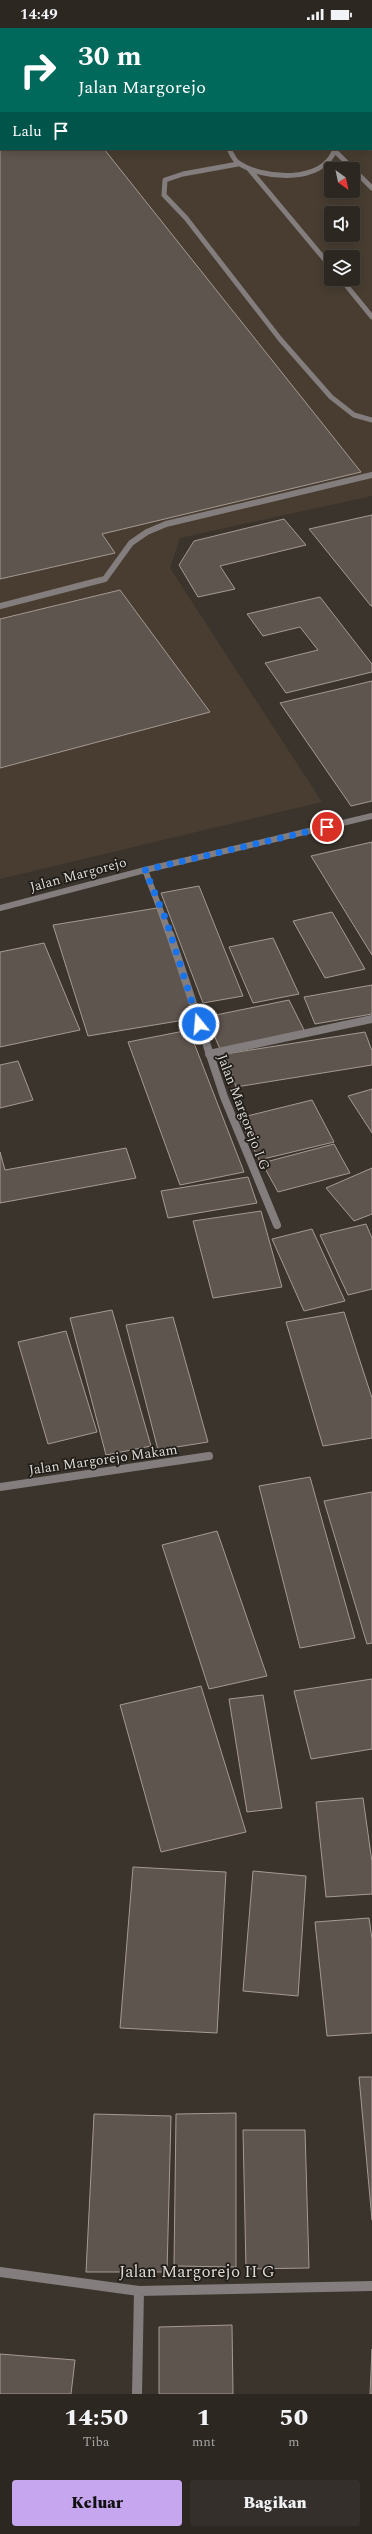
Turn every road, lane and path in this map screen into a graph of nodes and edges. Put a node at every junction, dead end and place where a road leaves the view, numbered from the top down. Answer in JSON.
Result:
{"nodes":[{"id":1,"x":229,"y":150,"type":"edge"},
{"id":2,"x":335,"y":150,"type":"edge"},
{"id":3,"x":238,"y":164,"type":"junction"},
{"id":4,"x":249,"y":169,"type":"junction"},
{"id":5,"x":372,"y":188,"type":"edge"},
{"id":6,"x":324,"y":259,"type":"edge"},
{"id":7,"x":347,"y":286,"type":"edge"},
{"id":8,"x":372,"y":317,"type":"edge"},
{"id":9,"x":372,"y":420,"type":"edge"},
{"id":10,"x":372,"y":475,"type":"edge"},
{"id":11,"x":0,"y":606,"type":"edge"},
{"id":12,"x":372,"y":816,"type":"edge"},
{"id":13,"x":145,"y":870,"type":"junction"},
{"id":14,"x":0,"y":908,"type":"edge"},
{"id":15,"x":372,"y":1019,"type":"edge"},
{"id":16,"x":209,"y":1054,"type":"junction"},
{"id":17,"x":277,"y":1225,"type":"dead end"},
{"id":18,"x":209,"y":1456,"type":"dead end"},
{"id":19,"x":0,"y":1487,"type":"edge"},
{"id":20,"x":0,"y":2272,"type":"edge"},
{"id":21,"x":372,"y":2286,"type":"edge"},
{"id":22,"x":139,"y":2291,"type":"junction"},
{"id":23,"x":137,"y":2394,"type":"edge"}],
"edges":[{"from":1,"to":3,"type":"street"},
{"from":2,"to":4,"type":"street"},
{"from":2,"to":5,"type":"street"},
{"from":3,"to":4,"type":"street"},
{"from":3,"to":9,"type":"street"},
{"from":4,"to":6,"type":"street"},
{"from":7,"to":8,"type":"street"},
{"from":10,"to":11,"type":"street"},
{"from":12,"to":13,"type":"street","name":"Jalan Margorejo"},
{"from":13,"to":14,"type":"street","name":"Jalan Margorejo"},
{"from":13,"to":16,"type":"street","name":"Jalan Margorejo I G"},
{"from":15,"to":16,"type":"street"},
{"from":16,"to":17,"type":"street","name":"Jalan Margorejo I G"},
{"from":18,"to":19,"type":"street","name":"Jalan Margorejo Makam"},
{"from":20,"to":22,"type":"street","name":"Jalan Margorejo II G"},
{"from":21,"to":22,"type":"street","name":"Jalan Margorejo II G"},
{"from":22,"to":23,"type":"street"}]}
